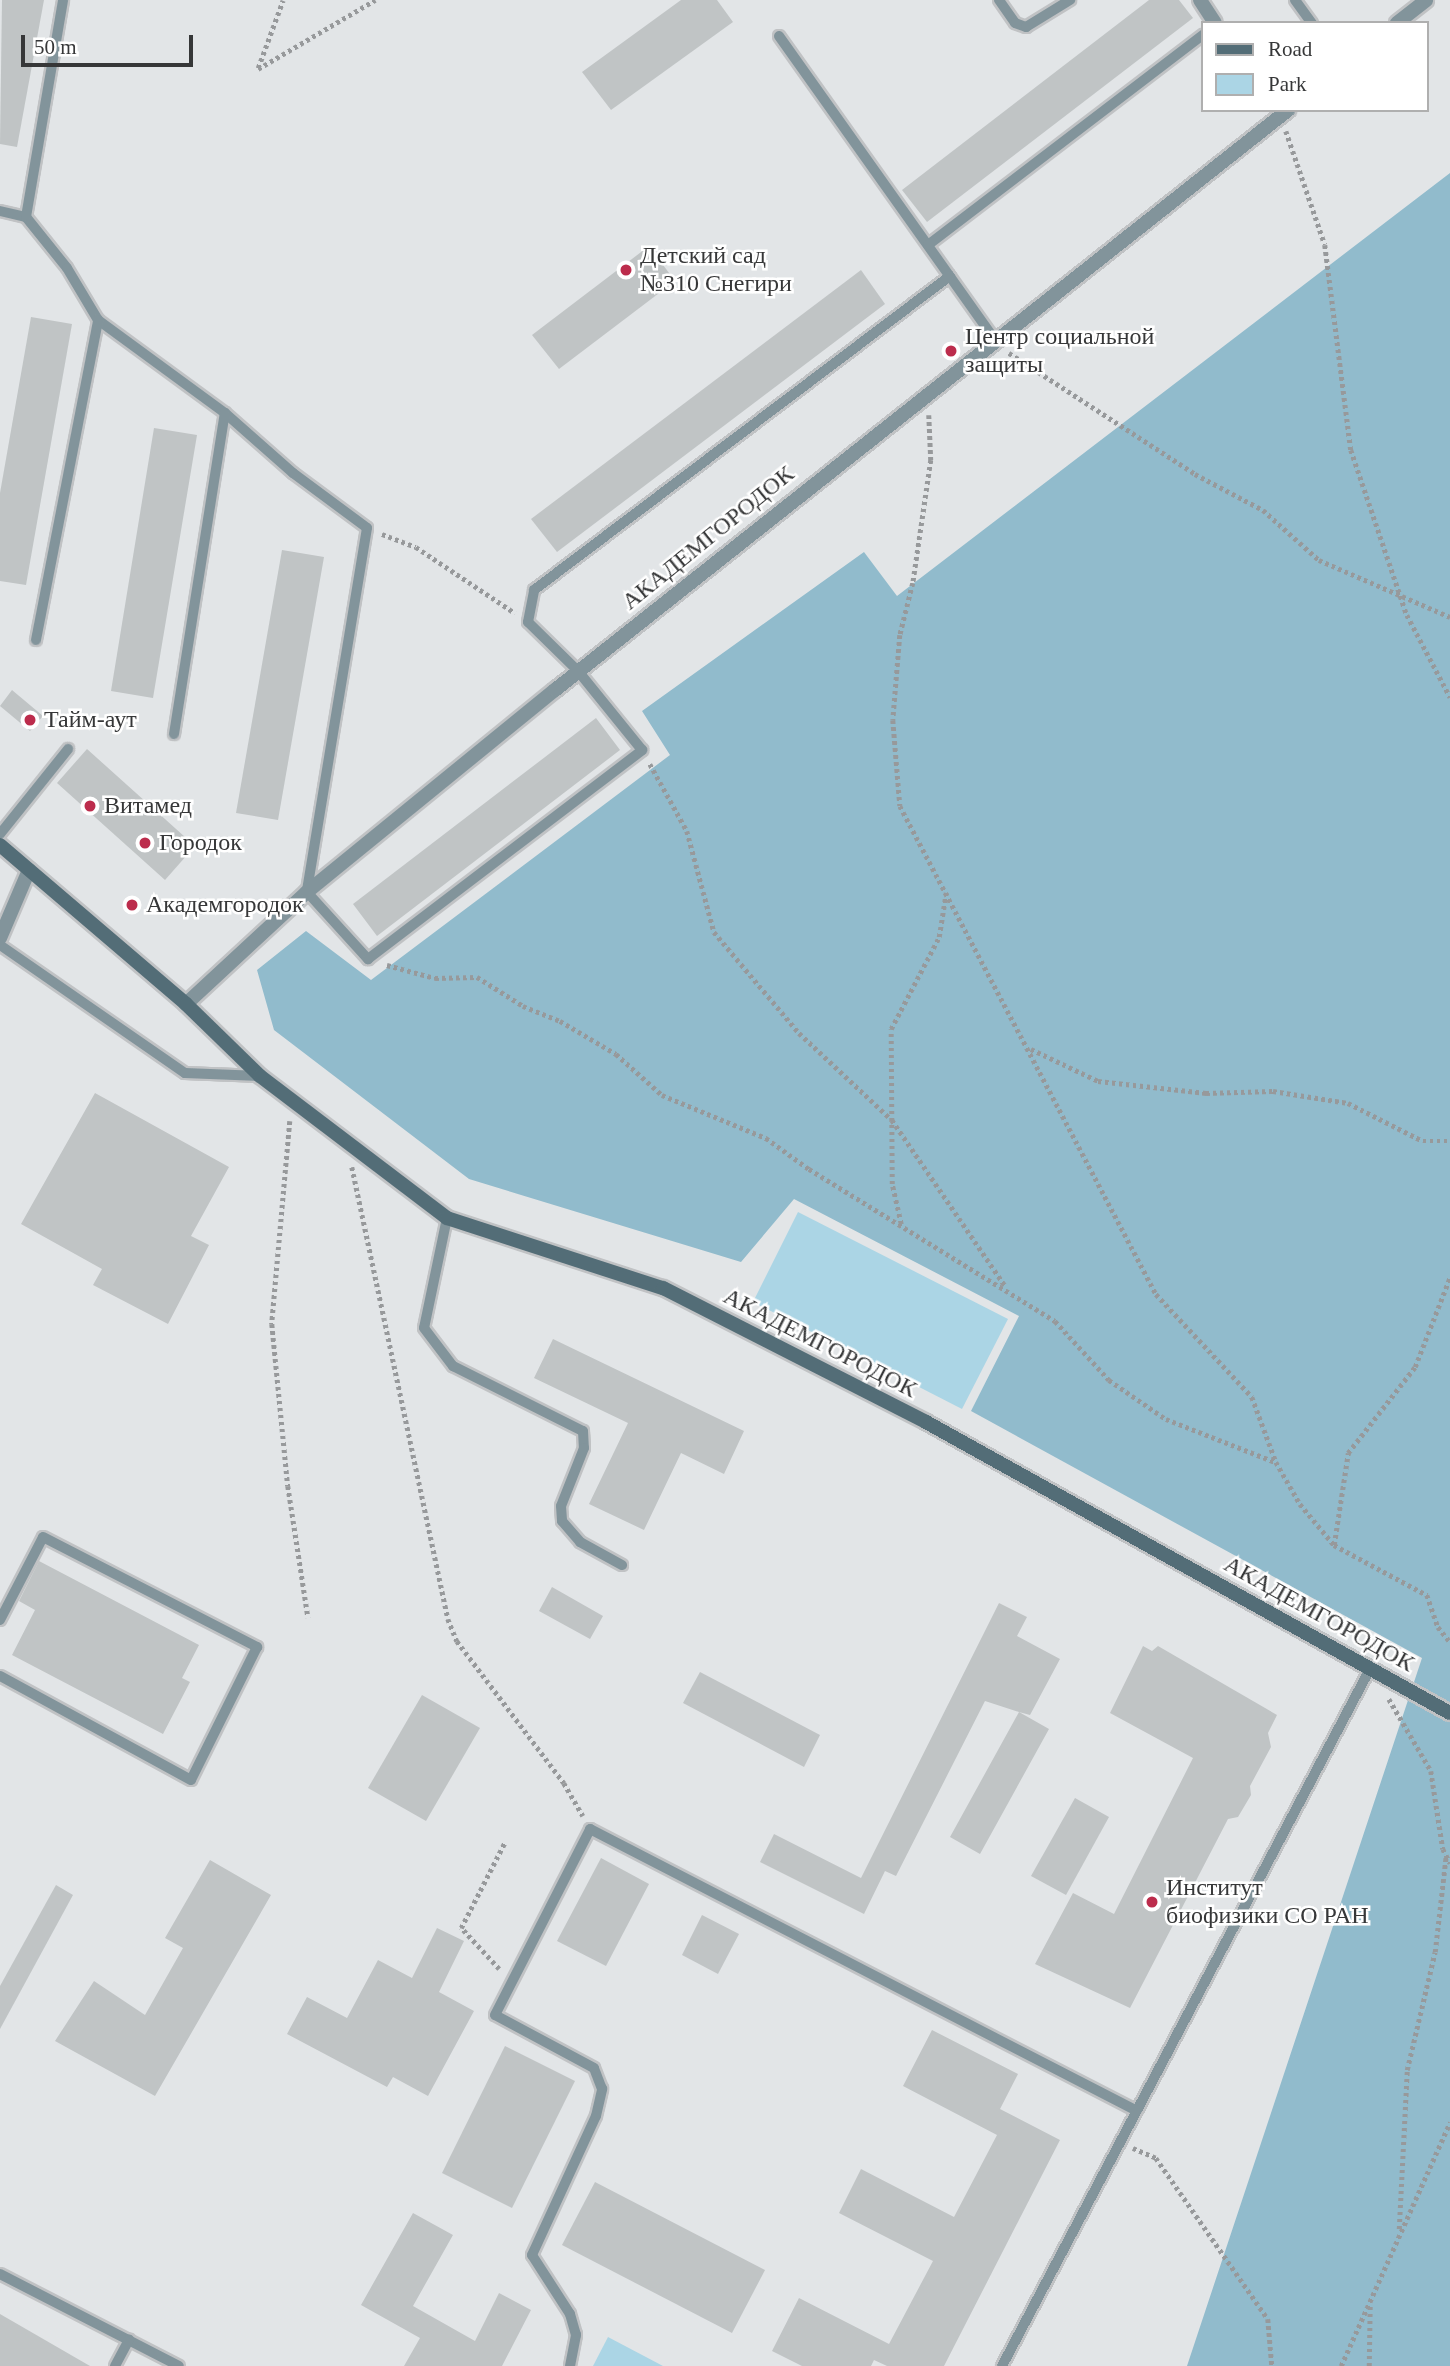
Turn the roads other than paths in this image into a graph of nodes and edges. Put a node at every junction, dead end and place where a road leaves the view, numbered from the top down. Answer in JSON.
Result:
{"nodes":[{"id":1,"x":62,"y":0,"type":"edge"},
{"id":2,"x":999,"y":0,"type":"edge"},
{"id":3,"x":1070,"y":0,"type":"edge"},
{"id":4,"x":1200,"y":0,"type":"edge"},
{"id":5,"x":1294,"y":0,"type":"edge"},
{"id":6,"x":1426,"y":0,"type":"edge"},
{"id":7,"x":1214,"y":21,"type":"edge"},
{"id":8,"x":1310,"y":21,"type":"edge"},
{"id":9,"x":1400,"y":21,"type":"edge"},
{"id":10,"x":779,"y":36,"type":"dead end"},
{"id":11,"x":1202,"y":36,"type":"edge"},
{"id":12,"x":1276,"y":115,"type":"edge"},
{"id":13,"x":0,"y":211,"type":"edge"},
{"id":14,"x":26,"y":217,"type":"junction"},
{"id":15,"x":928,"y":245,"type":"junction"},
{"id":16,"x":950,"y":276,"type":"junction"},
{"id":17,"x":98,"y":320,"type":"junction"},
{"id":18,"x":996,"y":341,"type":"junction"},
{"id":19,"x":225,"y":413,"type":"junction"},
{"id":20,"x":36,"y":640,"type":"dead end"},
{"id":21,"x":578,"y":671,"type":"junction"},
{"id":22,"x":174,"y":734,"type":"dead end"},
{"id":23,"x":68,"y":750,"type":"dead end"},
{"id":24,"x":0,"y":834,"type":"edge"},
{"id":25,"x":0,"y":845,"type":"edge"},
{"id":26,"x":29,"y":870,"type":"junction"},
{"id":27,"x":307,"y":892,"type":"junction"},
{"id":28,"x":0,"y":938,"type":"edge"},
{"id":29,"x":0,"y":945,"type":"edge"},
{"id":30,"x":186,"y":1004,"type":"junction"},
{"id":31,"x":260,"y":1076,"type":"junction"},
{"id":32,"x":447,"y":1218,"type":"junction"},
{"id":33,"x":621,"y":1565,"type":"dead end"},
{"id":34,"x":0,"y":1620,"type":"edge"},
{"id":35,"x":1370,"y":1669,"type":"junction"},
{"id":36,"x":0,"y":1676,"type":"edge"},
{"id":37,"x":1450,"y":1713,"type":"edge"},
{"id":38,"x":1137,"y":2111,"type":"junction"},
{"id":39,"x":0,"y":2274,"type":"edge"},
{"id":40,"x":129,"y":2340,"type":"junction"},
{"id":41,"x":115,"y":2366,"type":"edge"},
{"id":42,"x":178,"y":2366,"type":"edge"},
{"id":43,"x":570,"y":2366,"type":"edge"},
{"id":44,"x":1002,"y":2366,"type":"edge"}],
"edges":[{"from":1,"to":14,"type":"lane"},
{"from":2,"to":3,"type":"lane"},
{"from":4,"to":7,"type":"street"},
{"from":5,"to":8,"type":"lane"},
{"from":6,"to":9,"type":"street"},
{"from":10,"to":15,"type":"lane"},
{"from":11,"to":15,"type":"lane"},
{"from":12,"to":18,"type":"street","name":"АКАДЕМГОРОДОК"},
{"from":13,"to":14,"type":"lane"},
{"from":14,"to":17,"type":"lane"},
{"from":15,"to":16,"type":"lane"},
{"from":16,"to":18,"type":"lane"},
{"from":16,"to":21,"type":"lane"},
{"from":17,"to":19,"type":"lane"},
{"from":17,"to":20,"type":"lane"},
{"from":18,"to":21,"type":"street","name":"АКАДЕМГОРОДОК"},
{"from":19,"to":22,"type":"lane"},
{"from":19,"to":27,"type":"lane"},
{"from":21,"to":27,"type":"street","name":"АКАДЕМГОРОДОК"},
{"from":21,"to":27,"type":"lane"},
{"from":23,"to":24,"type":"lane"},
{"from":25,"to":26,"type":"street","name":"АКАДЕМГОРОДОК"},
{"from":26,"to":28,"type":"street"},
{"from":26,"to":30,"type":"street","name":"АКАДЕМГОРОДОК"},
{"from":27,"to":30,"type":"street","name":"АКАДЕМГОРОДОК"},
{"from":29,"to":31,"type":"lane"},
{"from":30,"to":31,"type":"street","name":"АКАДЕМГОРОДОК"},
{"from":31,"to":32,"type":"street","name":"АКАДЕМГОРОДОК"},
{"from":32,"to":33,"type":"lane"},
{"from":32,"to":35,"type":"street","name":"АКАДЕМГОРОДОК"},
{"from":34,"to":36,"type":"lane"},
{"from":35,"to":37,"type":"street","name":"АКАДЕМГОРОДОК"},
{"from":35,"to":38,"type":"lane"},
{"from":38,"to":43,"type":"lane"},
{"from":38,"to":44,"type":"lane"},
{"from":39,"to":40,"type":"lane"},
{"from":40,"to":41,"type":"lane"},
{"from":40,"to":42,"type":"lane"}]}
